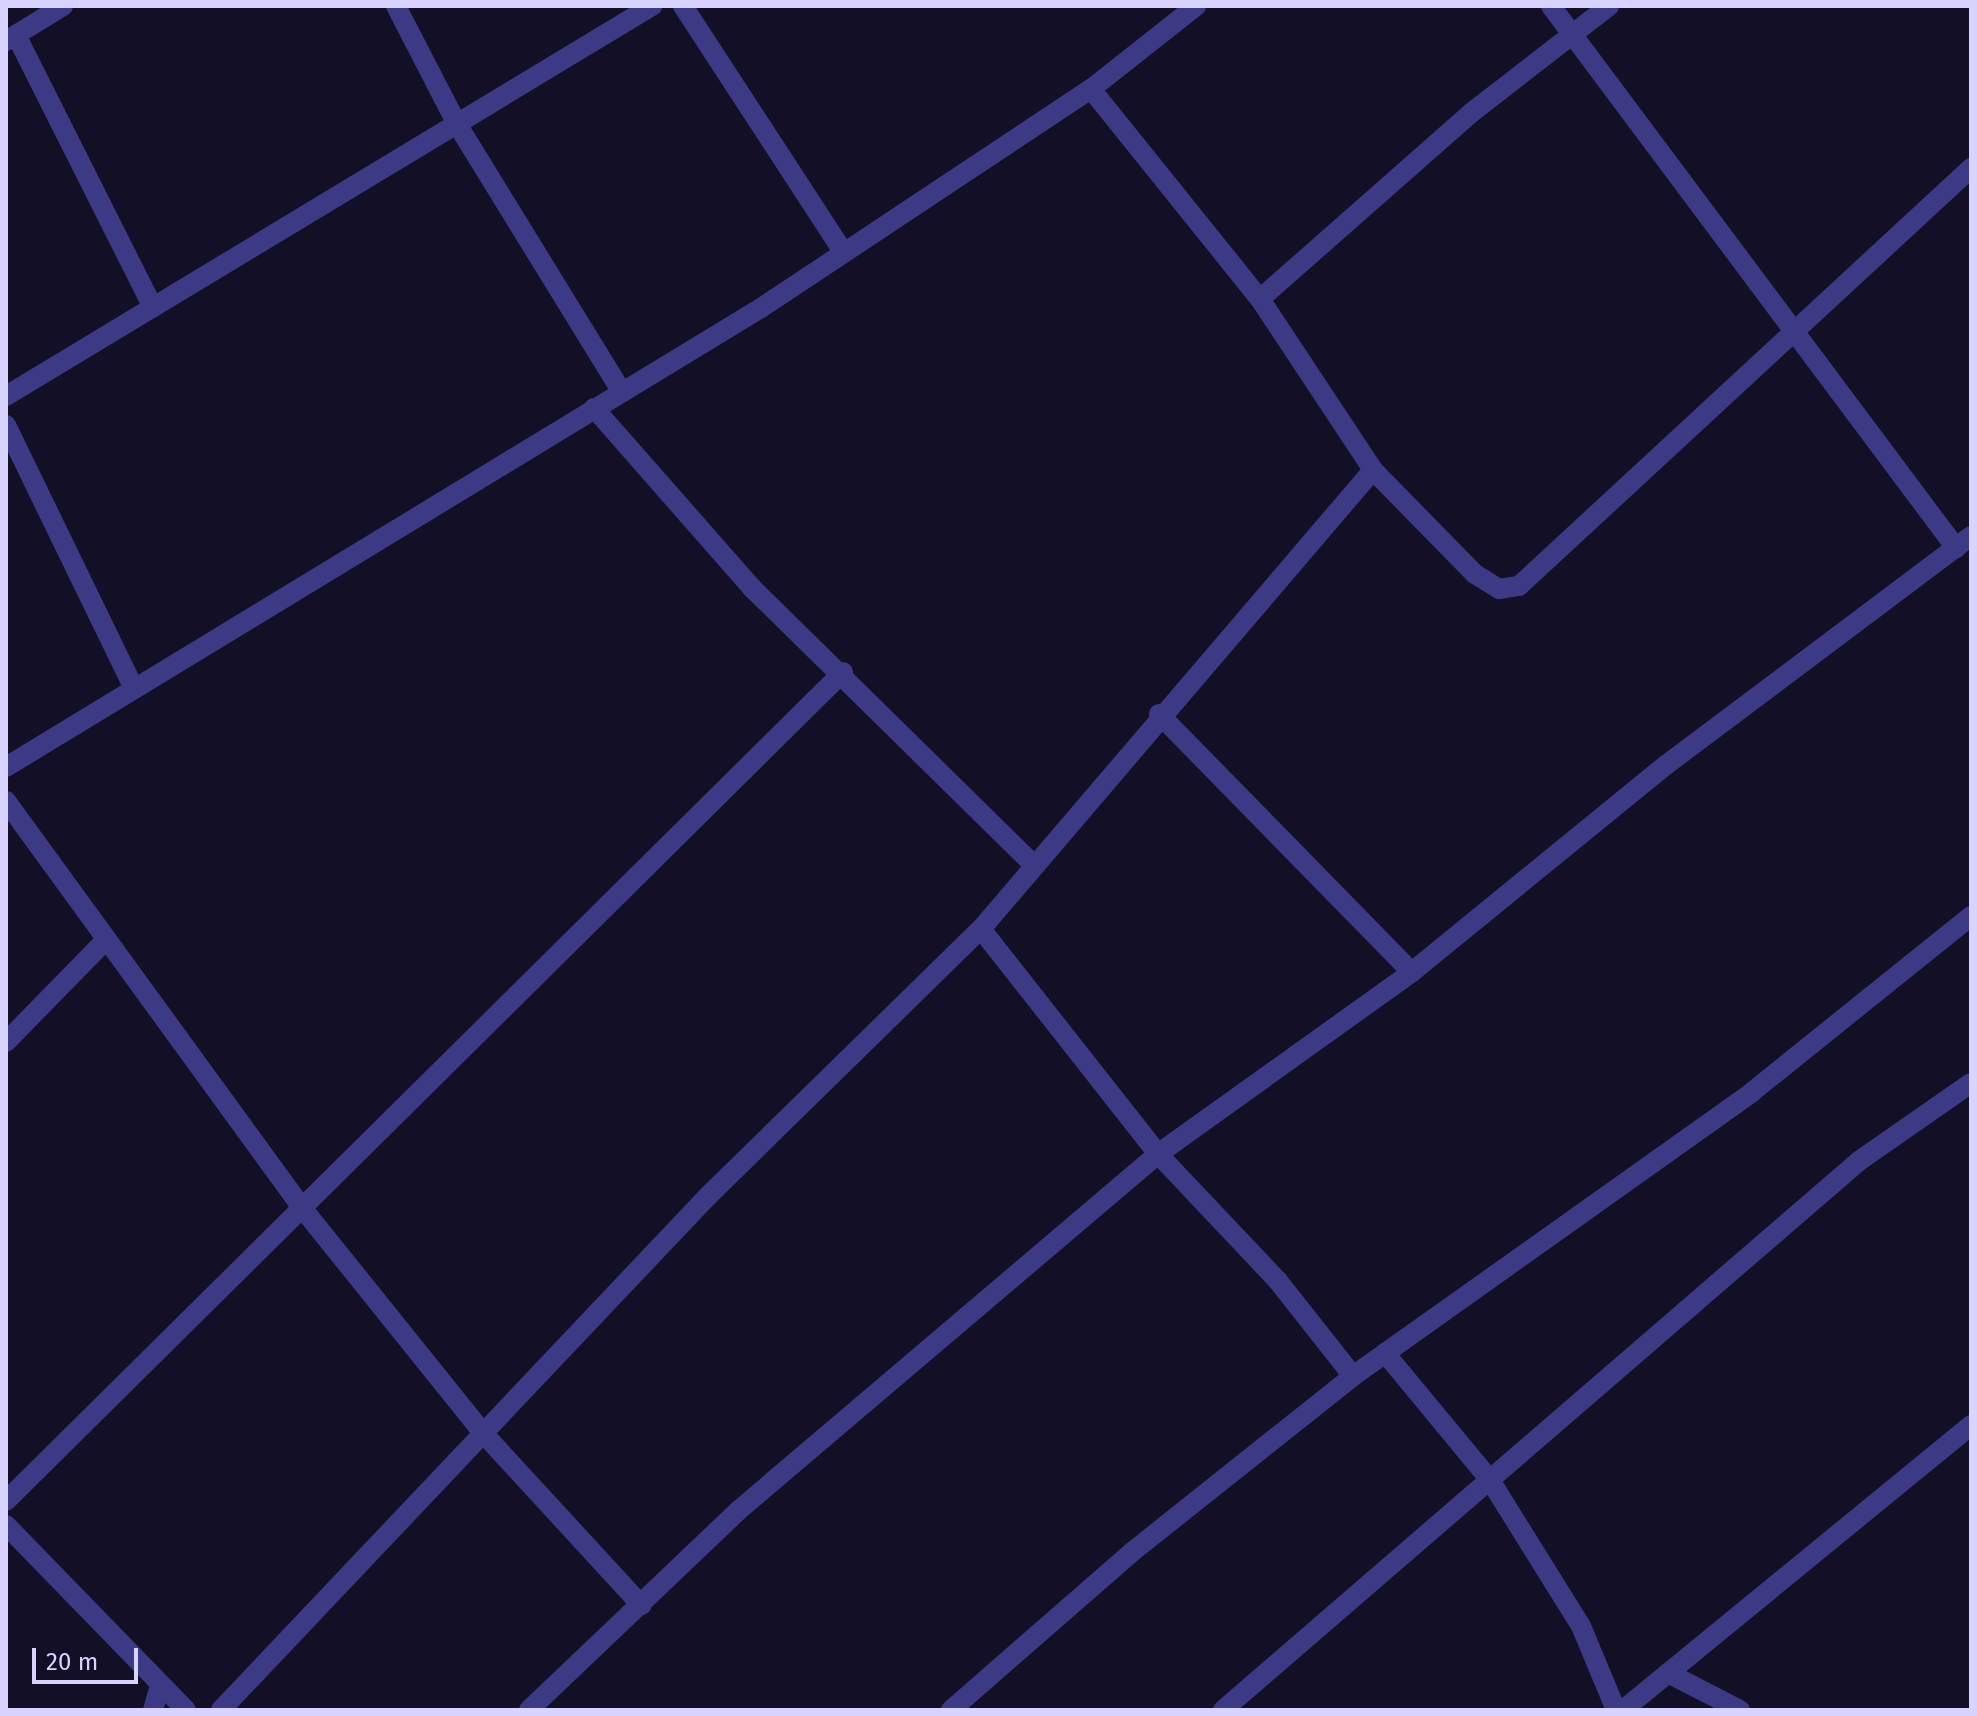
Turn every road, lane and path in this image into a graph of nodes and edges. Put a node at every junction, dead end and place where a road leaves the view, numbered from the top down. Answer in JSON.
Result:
{"nodes":[{"id":1,"x":63,"y":6,"type":"edge"},
{"id":2,"x":396,"y":6,"type":"edge"},
{"id":3,"x":652,"y":6,"type":"edge"},
{"id":4,"x":683,"y":6,"type":"edge"},
{"id":5,"x":1196,"y":6,"type":"edge"},
{"id":6,"x":1551,"y":6,"type":"edge"},
{"id":7,"x":1609,"y":6,"type":"edge"},
{"id":8,"x":1573,"y":34,"type":"junction"},
{"id":9,"x":11,"y":38,"type":"edge"},
{"id":10,"x":1091,"y":89,"type":"junction"},
{"id":11,"x":457,"y":124,"type":"junction"},
{"id":12,"x":1971,"y":168,"type":"edge"},
{"id":13,"x":843,"y":251,"type":"junction"},
{"id":14,"x":1260,"y":299,"type":"junction"},
{"id":15,"x":153,"y":307,"type":"junction"},
{"id":16,"x":1797,"y":334,"type":"junction"},
{"id":17,"x":622,"y":392,"type":"junction"},
{"id":18,"x":6,"y":396,"type":"edge"},
{"id":19,"x":594,"y":408,"type":"junction"},
{"id":20,"x":6,"y":425,"type":"edge"},
{"id":21,"x":1373,"y":470,"type":"junction"},
{"id":22,"x":1964,"y":542,"type":"edge"},
{"id":23,"x":843,"y":672,"type":"junction"},
{"id":24,"x":132,"y":685,"type":"junction"},
{"id":25,"x":1159,"y":714,"type":"junction"},
{"id":26,"x":6,"y":767,"type":"edge"},
{"id":27,"x":6,"y":801,"type":"edge"},
{"id":28,"x":1034,"y":865,"type":"junction"},
{"id":29,"x":1971,"y":916,"type":"edge"},
{"id":30,"x":981,"y":929,"type":"junction"},
{"id":31,"x":107,"y":939,"type":"junction"},
{"id":32,"x":1412,"y":972,"type":"junction"},
{"id":33,"x":6,"y":1042,"type":"edge"},
{"id":34,"x":1971,"y":1083,"type":"edge"},
{"id":35,"x":1158,"y":1154,"type":"junction"},
{"id":36,"x":303,"y":1209,"type":"junction"},
{"id":37,"x":1385,"y":1353,"type":"junction"},
{"id":38,"x":1353,"y":1376,"type":"junction"},
{"id":39,"x":1971,"y":1425,"type":"edge"},
{"id":40,"x":483,"y":1433,"type":"junction"},
{"id":41,"x":1490,"y":1480,"type":"junction"},
{"id":42,"x":6,"y":1501,"type":"edge"},
{"id":43,"x":6,"y":1525,"type":"edge"},
{"id":44,"x":641,"y":1605,"type":"junction"},
{"id":45,"x":1668,"y":1673,"type":"junction"},
{"id":46,"x":160,"y":1685,"type":"junction"},
{"id":47,"x":153,"y":1710,"type":"edge"},
{"id":48,"x":186,"y":1710,"type":"edge"},
{"id":49,"x":221,"y":1710,"type":"edge"},
{"id":50,"x":529,"y":1710,"type":"edge"},
{"id":51,"x":951,"y":1710,"type":"edge"},
{"id":52,"x":1223,"y":1710,"type":"edge"},
{"id":53,"x":1616,"y":1710,"type":"edge"},
{"id":54,"x":1623,"y":1710,"type":"edge"},
{"id":55,"x":1740,"y":1710,"type":"edge"}],
"edges":[{"from":1,"to":9,"type":"street"},
{"from":2,"to":11,"type":"street"},
{"from":3,"to":11,"type":"street"},
{"from":4,"to":13,"type":"street"},
{"from":5,"to":10,"type":"street"},
{"from":6,"to":8,"type":"street"},
{"from":7,"to":8,"type":"street"},
{"from":8,"to":14,"type":"street"},
{"from":8,"to":16,"type":"street"},
{"from":9,"to":15,"type":"street"},
{"from":10,"to":13,"type":"street"},
{"from":10,"to":14,"type":"street"},
{"from":11,"to":15,"type":"street"},
{"from":11,"to":17,"type":"street"},
{"from":12,"to":16,"type":"street"},
{"from":13,"to":17,"type":"street"},
{"from":14,"to":21,"type":"street"},
{"from":15,"to":18,"type":"street"},
{"from":16,"to":21,"type":"street"},
{"from":16,"to":22,"type":"street"},
{"from":17,"to":19,"type":"street"},
{"from":19,"to":23,"type":"street"},
{"from":19,"to":24,"type":"street"},
{"from":20,"to":24,"type":"street"},
{"from":21,"to":25,"type":"street"},
{"from":22,"to":32,"type":"street"},
{"from":23,"to":28,"type":"street"},
{"from":23,"to":36,"type":"street"},
{"from":24,"to":26,"type":"street"},
{"from":25,"to":28,"type":"street"},
{"from":25,"to":32,"type":"street"},
{"from":27,"to":31,"type":"street"},
{"from":28,"to":30,"type":"street"},
{"from":29,"to":37,"type":"street"},
{"from":30,"to":35,"type":"street"},
{"from":30,"to":40,"type":"street"},
{"from":31,"to":33,"type":"street"},
{"from":31,"to":36,"type":"street"},
{"from":32,"to":35,"type":"street"},
{"from":34,"to":41,"type":"street"},
{"from":35,"to":38,"type":"street"},
{"from":35,"to":44,"type":"street"},
{"from":36,"to":40,"type":"street"},
{"from":36,"to":42,"type":"street"},
{"from":37,"to":38,"type":"street"},
{"from":37,"to":41,"type":"street"},
{"from":38,"to":51,"type":"street"},
{"from":39,"to":45,"type":"street"},
{"from":40,"to":44,"type":"street"},
{"from":40,"to":49,"type":"street"},
{"from":41,"to":52,"type":"street"},
{"from":41,"to":53,"type":"street"},
{"from":43,"to":46,"type":"street"},
{"from":44,"to":50,"type":"street"},
{"from":45,"to":54,"type":"street"},
{"from":45,"to":55,"type":"street"},
{"from":46,"to":47,"type":"street"},
{"from":46,"to":48,"type":"street"}]}
